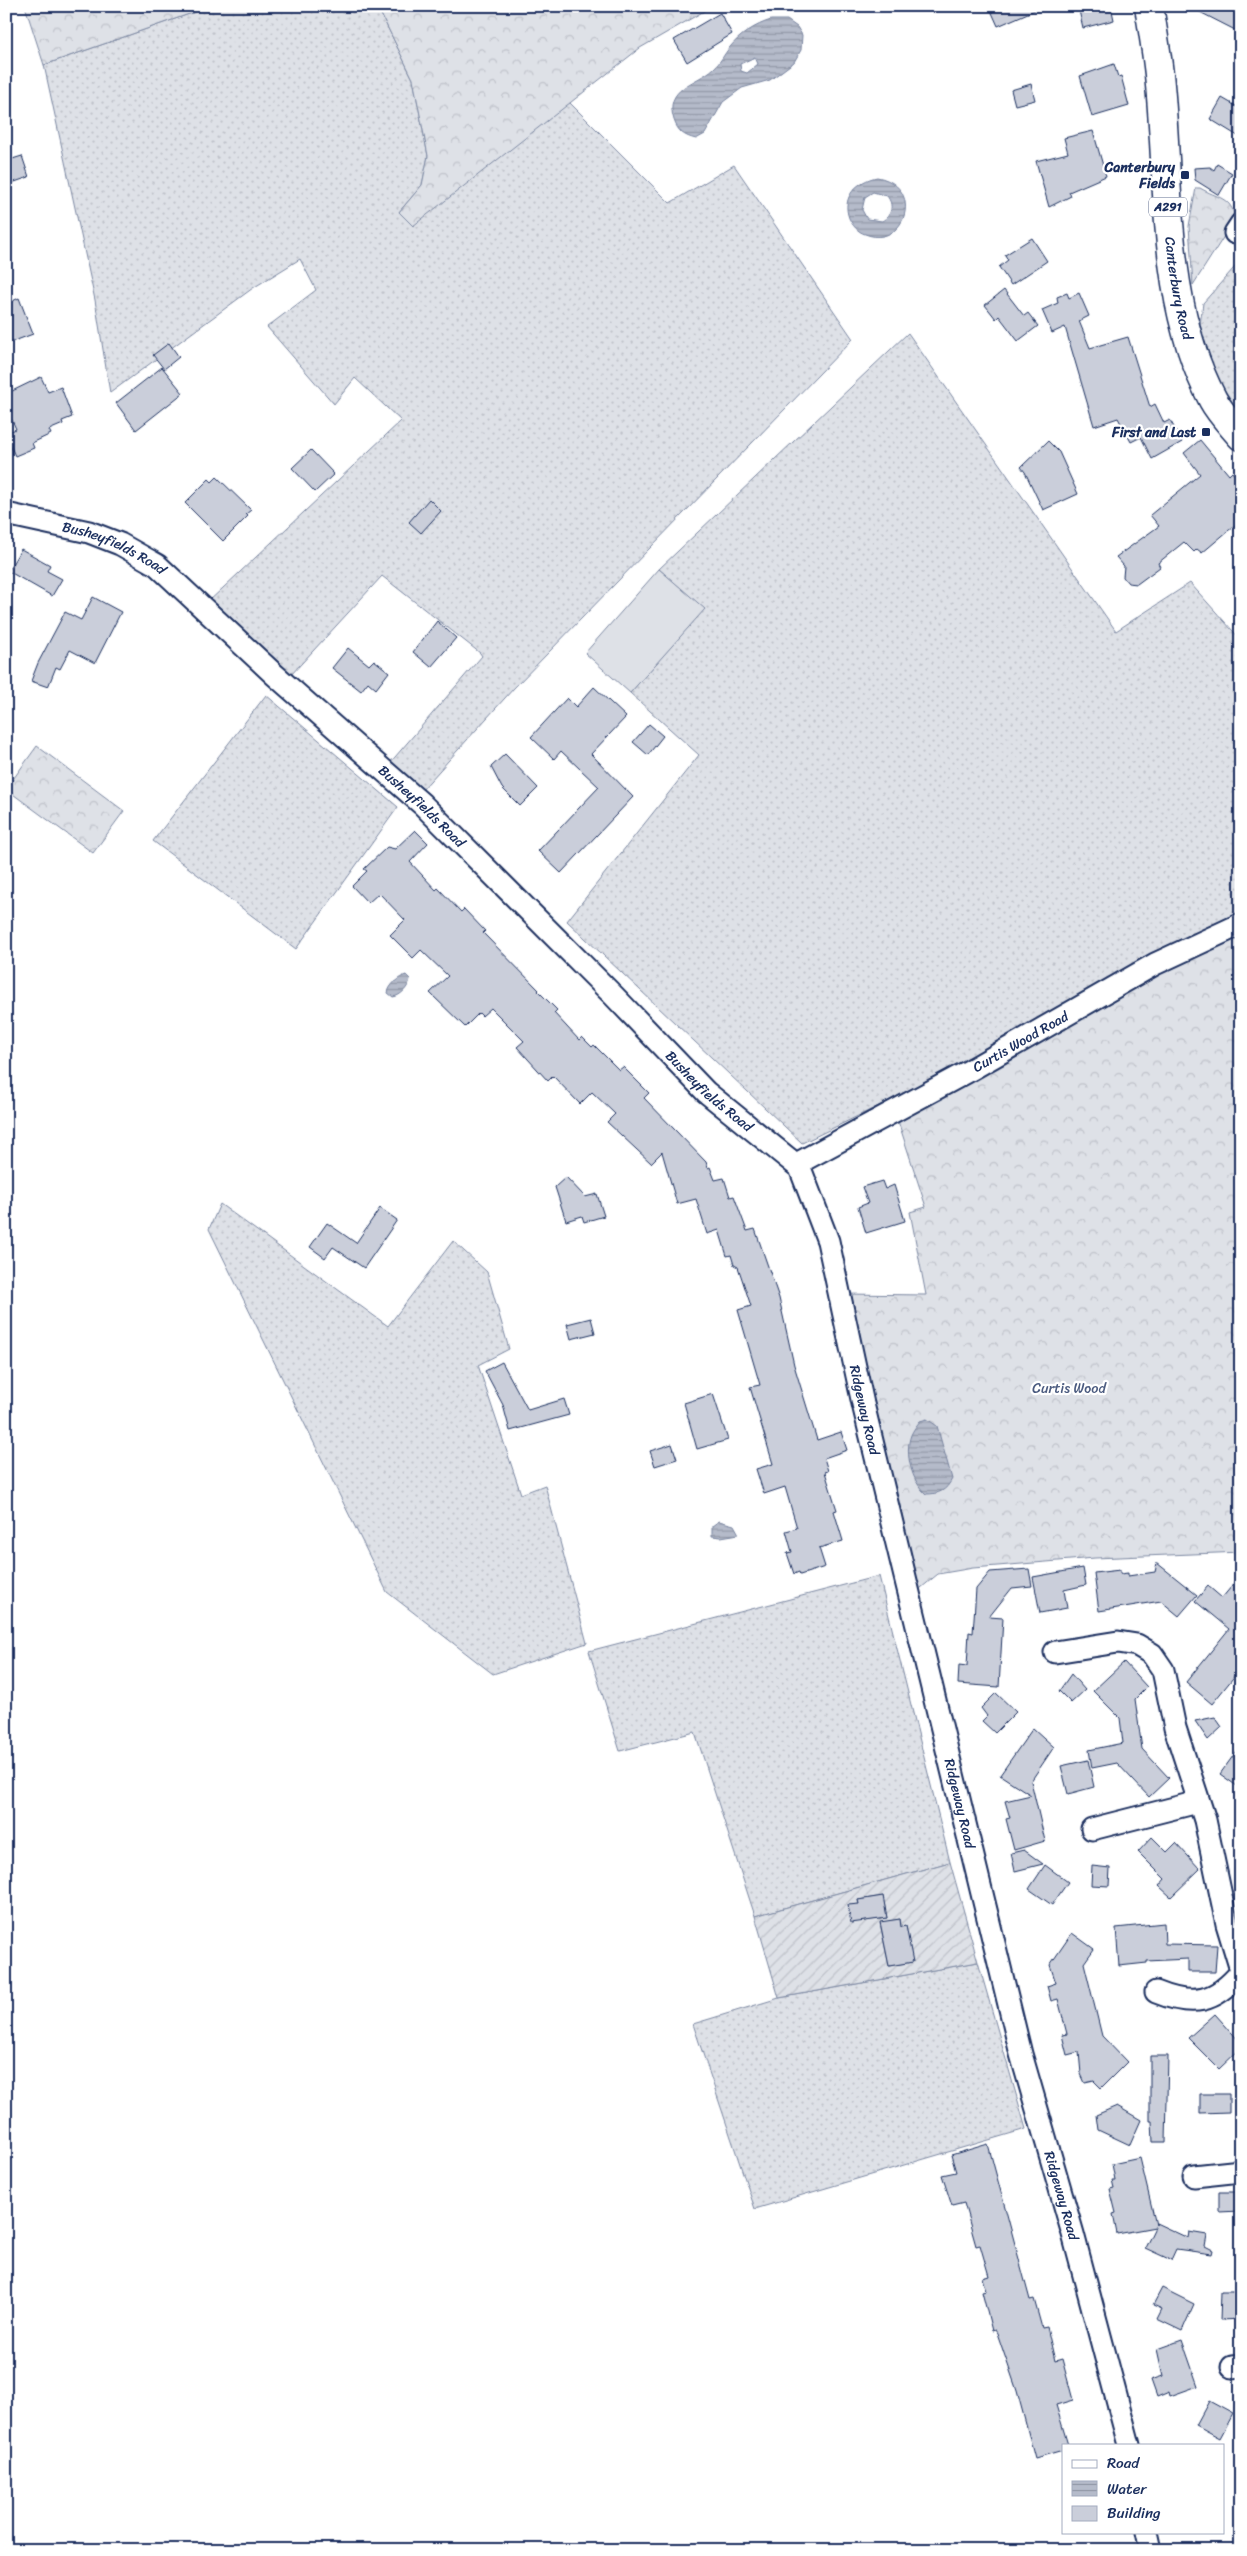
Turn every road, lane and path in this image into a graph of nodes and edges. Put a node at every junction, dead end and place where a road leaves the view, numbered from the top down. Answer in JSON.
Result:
{"nodes":[{"id":1,"x":1149,"y":6,"type":"edge"},
{"id":2,"x":1241,"y":436,"type":"edge"},
{"id":3,"x":6,"y":514,"type":"edge"},
{"id":4,"x":1241,"y":924,"type":"edge"},
{"id":5,"x":799,"y":1164,"type":"junction"},
{"id":6,"x":1055,"y":1652,"type":"dead end"},
{"id":7,"x":1198,"y":1802,"type":"junction"},
{"id":8,"x":1092,"y":1829,"type":"dead end"},
{"id":9,"x":1241,"y":1971,"type":"edge"},
{"id":10,"x":1156,"y":1992,"type":"dead end"},
{"id":11,"x":1241,"y":2171,"type":"edge"},
{"id":12,"x":1194,"y":2176,"type":"dead end"},
{"id":13,"x":1129,"y":2444,"type":"edge"},
{"id":14,"x":1147,"y":2534,"type":"edge"},
{"id":15,"x":1150,"y":2550,"type":"edge"}],
"edges":[{"from":1,"to":2,"type":"main road","name":"Canterbury Road","number":"A291"},
{"from":3,"to":5,"type":"street","name":"Busheyfields Road"},
{"from":4,"to":5,"type":"street","name":"Curtis Wood Road"},
{"from":5,"to":13,"type":"street","name":"Ridgeway Road"},
{"from":6,"to":7,"type":"street"},
{"from":7,"to":8,"type":"street"},
{"from":7,"to":9,"type":"street"},
{"from":9,"to":10,"type":"street"},
{"from":11,"to":12,"type":"street"},
{"from":14,"to":15,"type":"street"}]}
